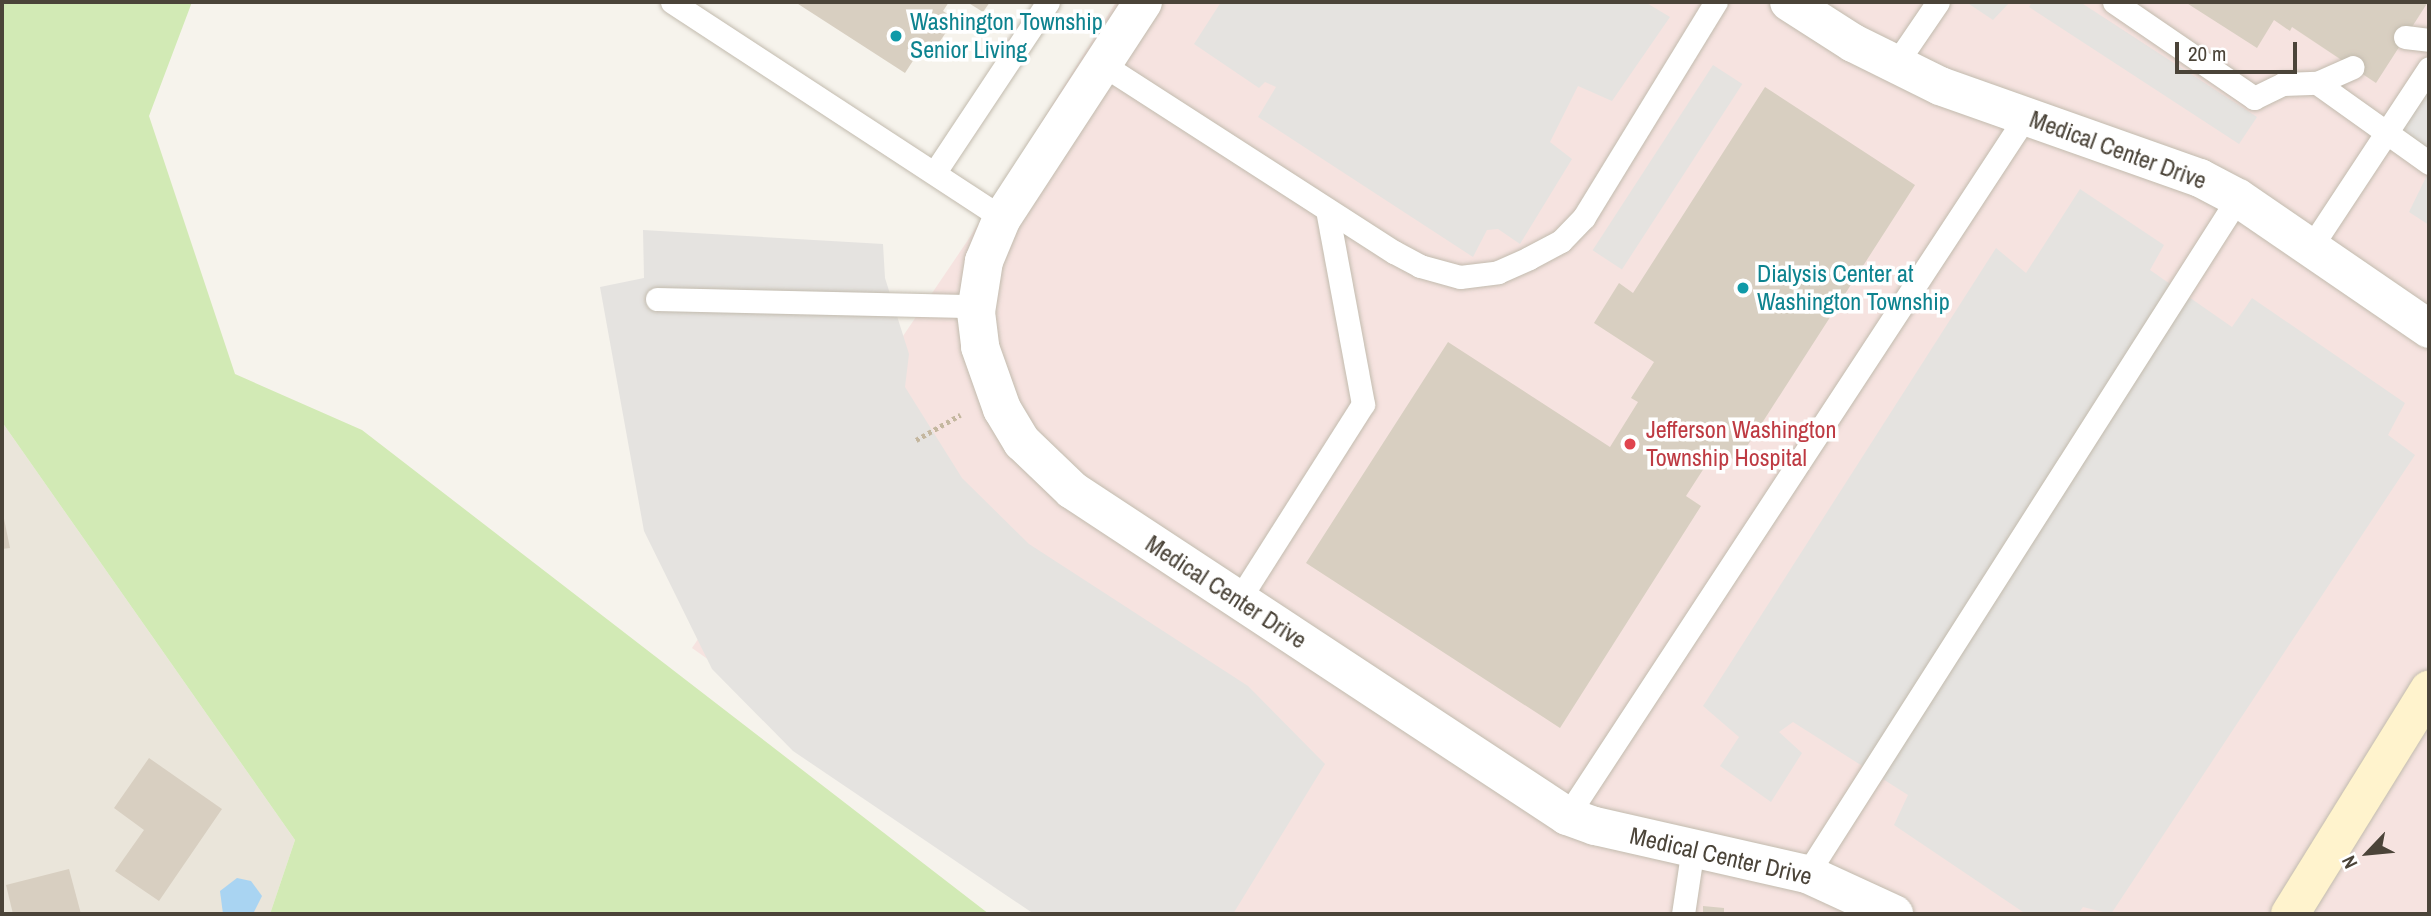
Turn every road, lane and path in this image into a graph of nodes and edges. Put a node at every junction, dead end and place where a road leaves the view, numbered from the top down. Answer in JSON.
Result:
{"nodes":[{"id":1,"x":672,"y":2,"type":"edge"},
{"id":2,"x":1048,"y":2,"type":"edge"},
{"id":3,"x":1143,"y":2,"type":"edge"},
{"id":4,"x":1716,"y":2,"type":"edge"},
{"id":5,"x":1789,"y":2,"type":"edge"},
{"id":6,"x":1938,"y":2,"type":"edge"},
{"id":7,"x":2114,"y":2,"type":"edge"},
{"id":8,"x":2405,"y":37,"type":"dead end"},
{"id":9,"x":2429,"y":40,"type":"edge"},
{"id":10,"x":1102,"y":64,"type":"junction"},
{"id":11,"x":1895,"y":65,"type":"junction"},
{"id":12,"x":2353,"y":67,"type":"dead end"},
{"id":13,"x":2429,"y":68,"type":"edge"},
{"id":14,"x":2317,"y":83,"type":"junction"},
{"id":15,"x":2026,"y":116,"type":"junction"},
{"id":16,"x":2387,"y":133,"type":"junction"},
{"id":17,"x":2429,"y":163,"type":"edge"},
{"id":18,"x":935,"y":172,"type":"junction"},
{"id":19,"x":2238,"y":198,"type":"junction"},
{"id":20,"x":1327,"y":210,"type":"junction"},
{"id":21,"x":1002,"y":218,"type":"junction"},
{"id":22,"x":2311,"y":247,"type":"junction"},
{"id":23,"x":657,"y":299,"type":"dead end"},
{"id":24,"x":976,"y":306,"type":"junction"},
{"id":25,"x":2429,"y":329,"type":"edge"},
{"id":26,"x":960,"y":415,"type":"dead end"},
{"id":27,"x":916,"y":440,"type":"dead end"},
{"id":28,"x":1238,"y":601,"type":"junction"},
{"id":29,"x":2429,"y":690,"type":"edge"},
{"id":30,"x":1567,"y":816,"type":"junction"},
{"id":31,"x":1693,"y":846,"type":"junction"},
{"id":32,"x":1807,"y":874,"type":"junction"},
{"id":33,"x":1683,"y":914,"type":"edge"},
{"id":34,"x":1894,"y":914,"type":"edge"},
{"id":35,"x":2290,"y":914,"type":"edge"}],
"edges":[{"from":1,"to":18,"type":"lane"},
{"from":2,"to":18,"type":"lane"},
{"from":3,"to":10,"type":"street","name":"Medical Center Drive"},
{"from":4,"to":20,"type":"lane"},
{"from":5,"to":11,"type":"street","name":"Medical Center Drive"},
{"from":6,"to":11,"type":"lane"},
{"from":7,"to":14,"type":"lane"},
{"from":8,"to":9,"type":"lane"},
{"from":10,"to":20,"type":"lane"},
{"from":10,"to":21,"type":"street","name":"Medical Center Drive"},
{"from":11,"to":15,"type":"street","name":"Medical Center Drive"},
{"from":12,"to":14,"type":"lane"},
{"from":13,"to":16,"type":"lane"},
{"from":14,"to":16,"type":"lane"},
{"from":15,"to":19,"type":"street","name":"Medical Center Drive"},
{"from":15,"to":30,"type":"lane"},
{"from":16,"to":17,"type":"lane"},
{"from":16,"to":22,"type":"lane"},
{"from":18,"to":21,"type":"lane"},
{"from":19,"to":22,"type":"street","name":"Medical Center Drive"},
{"from":19,"to":32,"type":"lane"},
{"from":20,"to":28,"type":"lane"},
{"from":21,"to":24,"type":"street","name":"Medical Center Drive"},
{"from":22,"to":25,"type":"street","name":"Medical Center Drive"},
{"from":23,"to":24,"type":"lane"},
{"from":24,"to":28,"type":"street","name":"Medical Center Drive"},
{"from":26,"to":27,"type":"path"},
{"from":28,"to":30,"type":"street","name":"Medical Center Drive"},
{"from":29,"to":35,"type":"main road"},
{"from":30,"to":31,"type":"street","name":"Medical Center Drive"},
{"from":31,"to":32,"type":"street","name":"Medical Center Drive"},
{"from":31,"to":33,"type":"lane"},
{"from":32,"to":34,"type":"street","name":"Medical Center Drive"}]}
